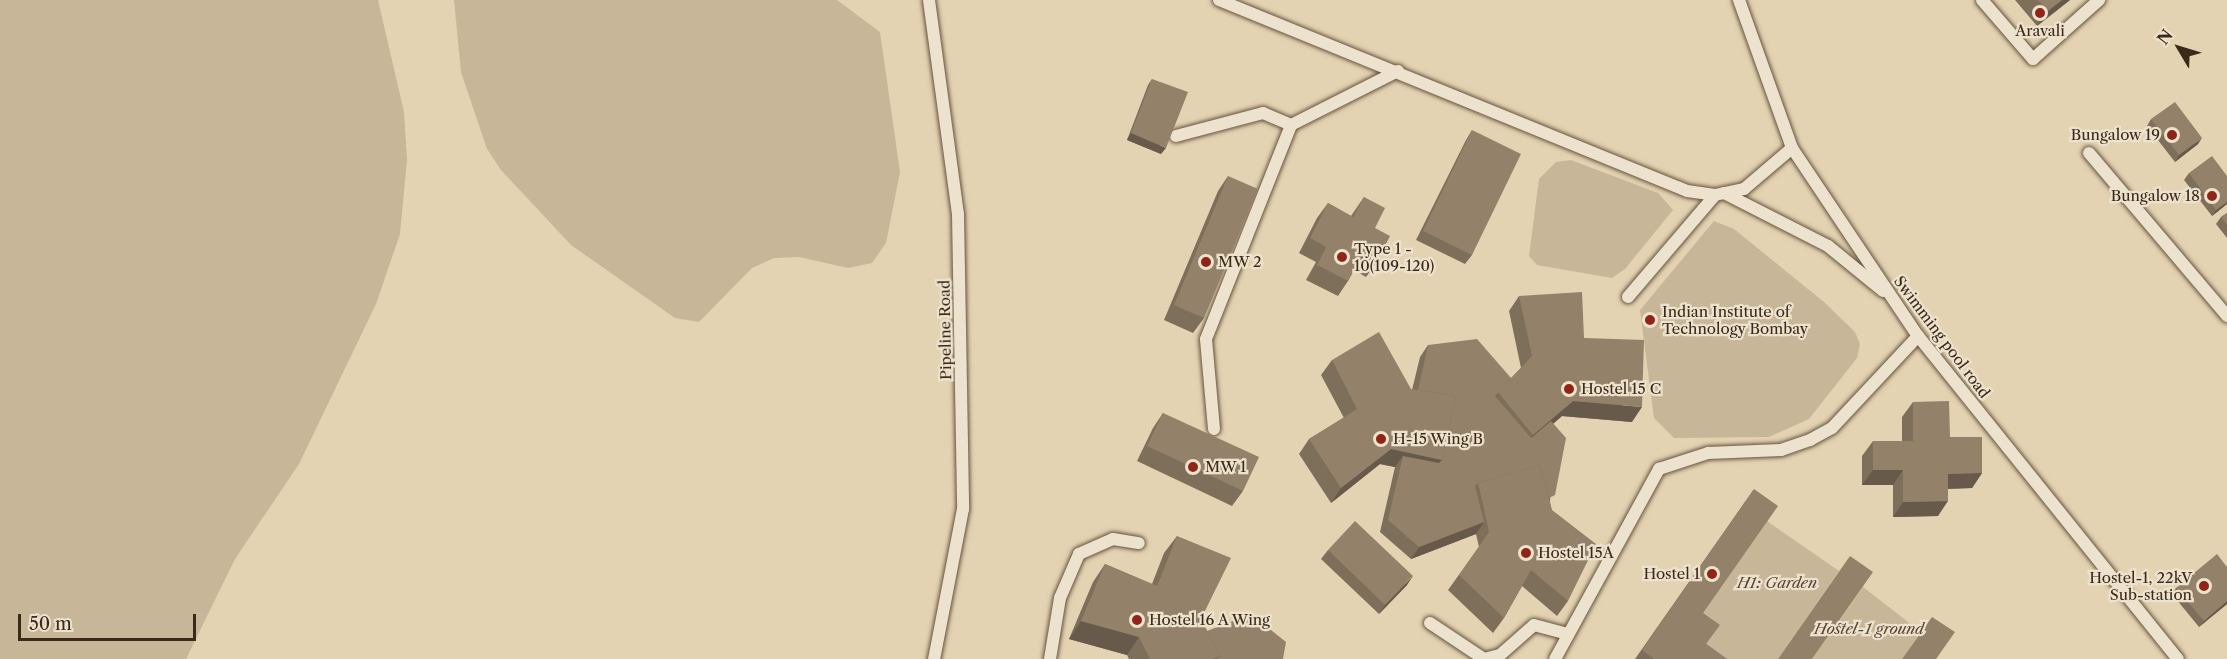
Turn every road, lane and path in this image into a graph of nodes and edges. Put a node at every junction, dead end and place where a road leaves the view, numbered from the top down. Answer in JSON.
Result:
{"nodes":[{"id":1,"x":929,"y":0,"type":"edge"},
{"id":2,"x":1219,"y":0,"type":"edge"},
{"id":3,"x":1739,"y":0,"type":"edge"},
{"id":4,"x":1982,"y":0,"type":"edge"},
{"id":5,"x":2098,"y":0,"type":"edge"},
{"id":6,"x":1398,"y":71,"type":"junction"},
{"id":7,"x":1291,"y":125,"type":"junction"},
{"id":8,"x":1176,"y":136,"type":"edge"},
{"id":9,"x":1792,"y":148,"type":"junction"},
{"id":10,"x":2089,"y":153,"type":"dead end"},
{"id":11,"x":1720,"y":194,"type":"junction"},
{"id":12,"x":1628,"y":297,"type":"dead end"},
{"id":13,"x":1894,"y":301,"type":"junction"},
{"id":14,"x":2227,"y":316,"type":"edge"},
{"id":15,"x":1918,"y":336,"type":"junction"},
{"id":16,"x":1214,"y":429,"type":"dead end"},
{"id":17,"x":1139,"y":543,"type":"dead end"},
{"id":18,"x":1430,"y":623,"type":"dead end"},
{"id":19,"x":1568,"y":634,"type":"junction"},
{"id":20,"x":934,"y":659,"type":"edge"},
{"id":21,"x":1050,"y":659,"type":"edge"},
{"id":22,"x":1555,"y":659,"type":"edge"},
{"id":23,"x":2178,"y":659,"type":"edge"}],
"edges":[{"from":1,"to":20,"type":"lane","name":"Pipeline Road"},
{"from":2,"to":6,"type":"lane"},
{"from":3,"to":9,"type":"lane","name":"Swimming pool road"},
{"from":4,"to":5,"type":"lane"},
{"from":6,"to":7,"type":"lane"},
{"from":6,"to":11,"type":"lane"},
{"from":7,"to":8,"type":"lane"},
{"from":7,"to":16,"type":"lane"},
{"from":9,"to":11,"type":"lane"},
{"from":9,"to":13,"type":"lane","name":"Swimming pool road"},
{"from":10,"to":14,"type":"lane"},
{"from":11,"to":12,"type":"lane"},
{"from":11,"to":13,"type":"lane"},
{"from":13,"to":15,"type":"lane","name":"Swimming pool road"},
{"from":15,"to":19,"type":"lane"},
{"from":15,"to":23,"type":"lane","name":"Swimming pool road"},
{"from":17,"to":21,"type":"lane"},
{"from":18,"to":19,"type":"lane"},
{"from":19,"to":22,"type":"lane"}]}
